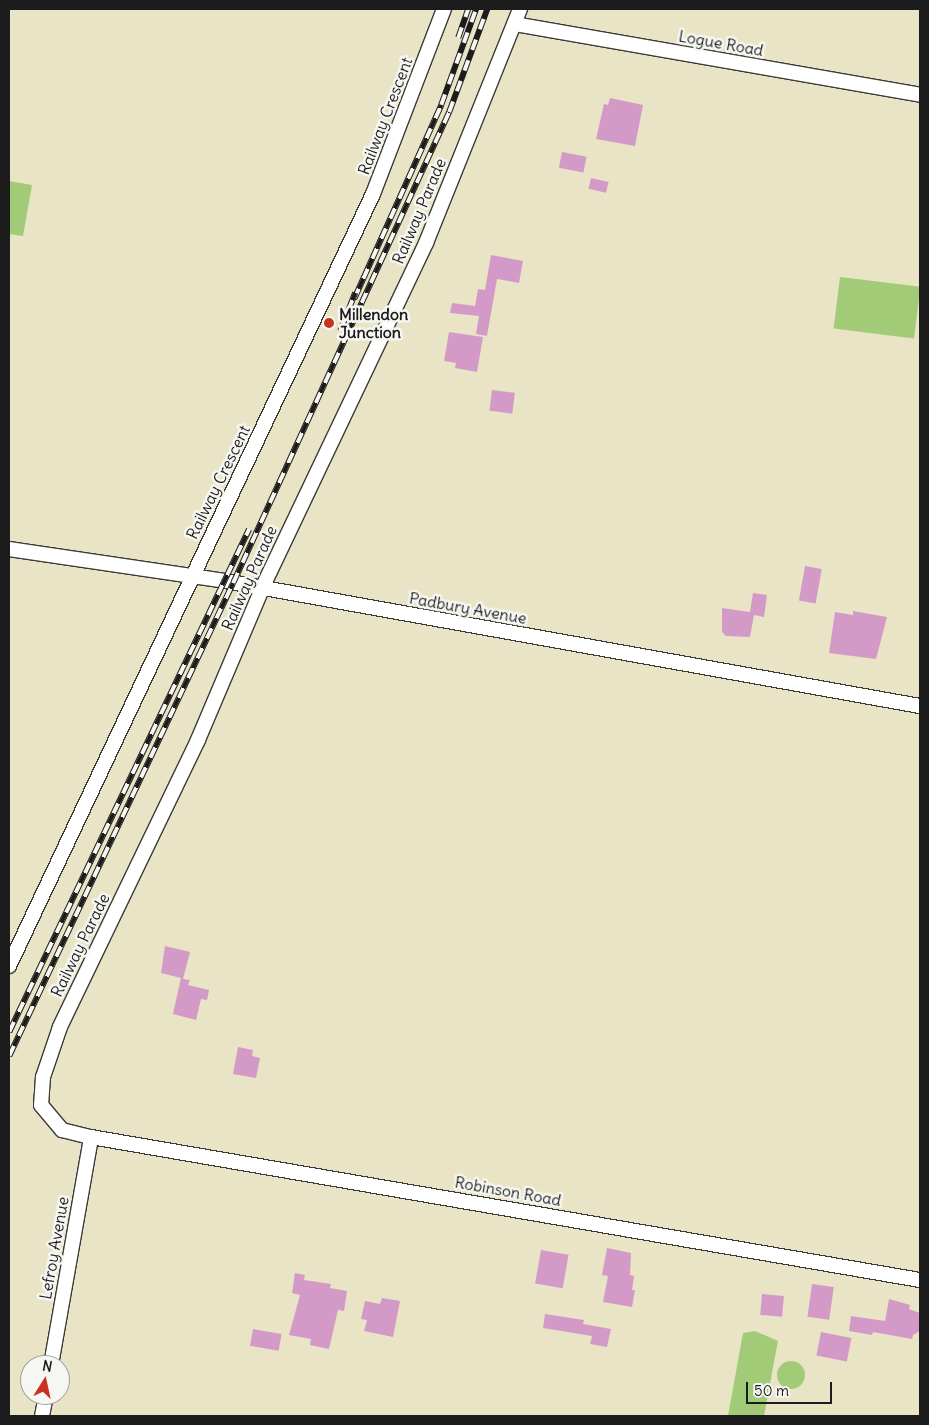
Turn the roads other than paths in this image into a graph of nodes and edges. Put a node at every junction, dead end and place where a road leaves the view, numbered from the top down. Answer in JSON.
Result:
{"nodes":[{"id":1,"x":444,"y":9,"type":"edge"},
{"id":2,"x":520,"y":9,"type":"edge"},
{"id":3,"x":515,"y":24,"type":"junction"},
{"id":4,"x":920,"y":95,"type":"edge"},
{"id":5,"x":9,"y":549,"type":"edge"},
{"id":6,"x":191,"y":575,"type":"junction"},
{"id":7,"x":262,"y":589,"type":"junction"},
{"id":8,"x":920,"y":706,"type":"edge"},
{"id":9,"x":9,"y":966,"type":"edge"},
{"id":10,"x":91,"y":1136,"type":"junction"},
{"id":11,"x":920,"y":1280,"type":"edge"},
{"id":12,"x":53,"y":1355,"type":"edge"}],
"edges":[{"from":1,"to":6,"type":"street","name":"Railway Crescent"},
{"from":2,"to":3,"type":"street","name":"Railway Parade"},
{"from":3,"to":4,"type":"street","name":"Logue Road"},
{"from":3,"to":7,"type":"street","name":"Railway Parade"},
{"from":5,"to":6,"type":"street","name":"Padbury Avenue"},
{"from":6,"to":7,"type":"street","name":"Padbury Avenue"},
{"from":6,"to":9,"type":"street","name":"Railway Crescent"},
{"from":7,"to":8,"type":"street","name":"Padbury Avenue"},
{"from":7,"to":10,"type":"street","name":"Railway Parade"},
{"from":10,"to":11,"type":"street","name":"Robinson Road"},
{"from":10,"to":12,"type":"street","name":"Lefroy Avenue"}]}
